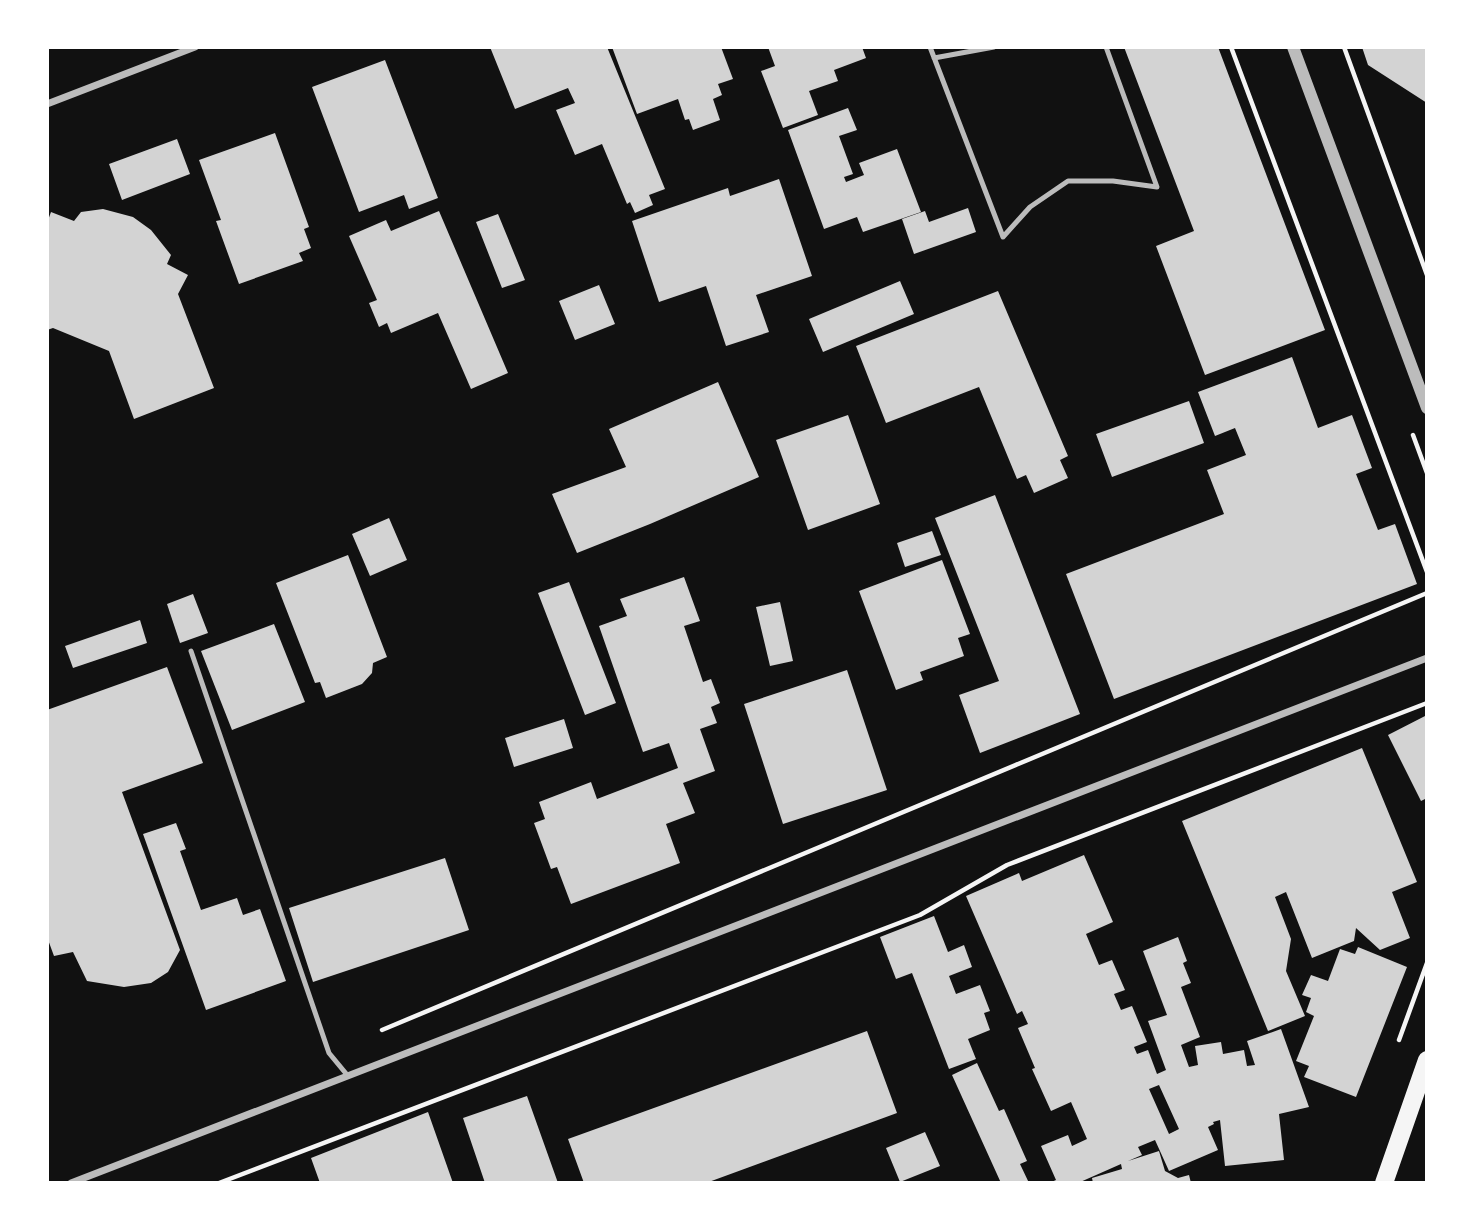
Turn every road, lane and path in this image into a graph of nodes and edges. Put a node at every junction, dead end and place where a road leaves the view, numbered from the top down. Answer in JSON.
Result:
{"nodes":[{"id":1,"x":195,"y":47,"type":"edge"},
{"id":2,"x":930,"y":47,"type":"edge"},
{"id":3,"x":994,"y":47,"type":"edge"},
{"id":4,"x":1106,"y":47,"type":"edge"},
{"id":5,"x":1231,"y":47,"type":"edge"},
{"id":6,"x":1293,"y":47,"type":"edge"},
{"id":7,"x":1344,"y":47,"type":"edge"},
{"id":8,"x":934,"y":58,"type":"junction"},
{"id":9,"x":47,"y":104,"type":"edge"},
{"id":10,"x":1427,"y":275,"type":"edge"},
{"id":11,"x":1427,"y":408,"type":"edge"},
{"id":12,"x":1427,"y":572,"type":"edge"},
{"id":13,"x":1427,"y":593,"type":"edge"},
{"id":14,"x":191,"y":651,"type":"dead end"},
{"id":15,"x":1427,"y":658,"type":"edge"},
{"id":16,"x":1427,"y":703,"type":"edge"},
{"id":17,"x":380,"y":1031,"type":"dead end"},
{"id":18,"x":1427,"y":1060,"type":"edge"},
{"id":19,"x":348,"y":1076,"type":"junction"},
{"id":20,"x":71,"y":1183,"type":"edge"},
{"id":21,"x":219,"y":1183,"type":"edge"},
{"id":22,"x":1384,"y":1183,"type":"edge"}],
"edges":[{"from":1,"to":9,"type":"street"},
{"from":2,"to":8,"type":"lane"},
{"from":3,"to":8,"type":"lane"},
{"from":4,"to":8,"type":"lane"},
{"from":5,"to":12,"type":"path"},
{"from":6,"to":11,"type":"street"},
{"from":7,"to":10,"type":"path"},
{"from":13,"to":17,"type":"path"},
{"from":14,"to":19,"type":"lane"},
{"from":15,"to":19,"type":"street"},
{"from":16,"to":21,"type":"path"},
{"from":18,"to":22,"type":"main road"},
{"from":19,"to":20,"type":"street"}]}
